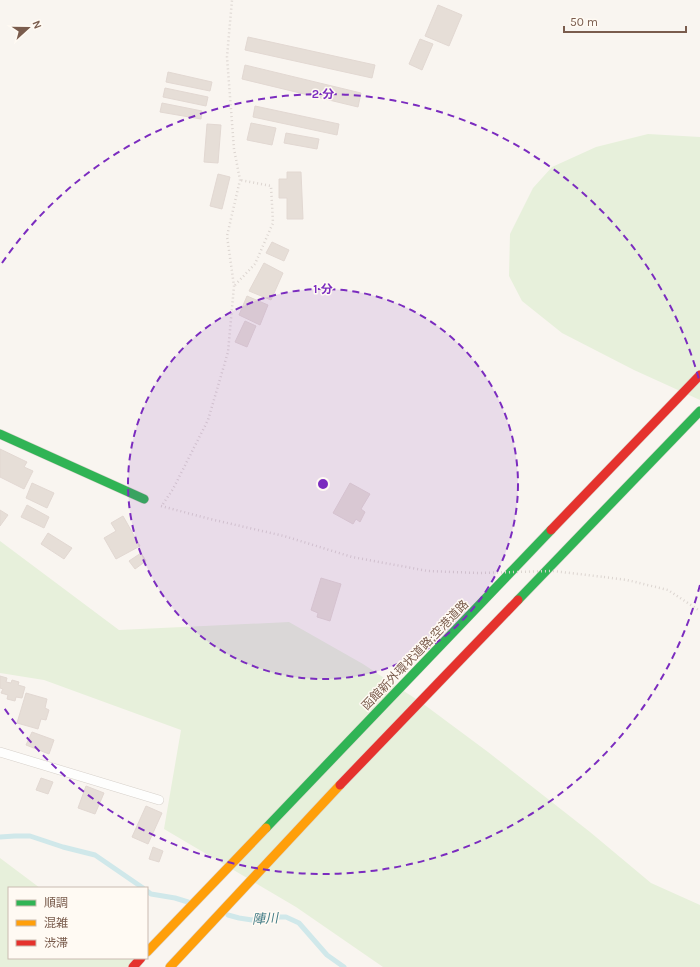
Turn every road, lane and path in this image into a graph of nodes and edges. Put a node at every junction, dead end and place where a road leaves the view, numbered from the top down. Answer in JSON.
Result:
{"nodes":[{"id":1,"x":232,"y":0,"type":"edge"},
{"id":2,"x":240,"y":180,"type":"junction"},
{"id":3,"x":234,"y":286,"type":"junction"},
{"id":4,"x":700,"y":375,"type":"edge"},
{"id":5,"x":700,"y":411,"type":"edge"},
{"id":6,"x":0,"y":434,"type":"edge"},
{"id":7,"x":144,"y":499,"type":"joint"},
{"id":8,"x":161,"y":506,"type":"junction"},
{"id":9,"x":700,"y":611,"type":"edge"},
{"id":10,"x":0,"y":752,"type":"edge"},
{"id":11,"x":160,"y":800,"type":"dead end"},
{"id":12,"x":148,"y":951,"type":"edge"},
{"id":13,"x":140,"y":959,"type":"edge"},
{"id":14,"x":133,"y":967,"type":"edge"},
{"id":15,"x":170,"y":967,"type":"edge"}],
"edges":[{"from":1,"to":2,"type":"path"},
{"from":2,"to":3,"type":"path"},
{"from":2,"to":3,"type":"path"},
{"from":3,"to":8,"type":"path"},
{"from":4,"to":12,"type":"main road","name":"函館新外環状道路;空港道路"},
{"from":5,"to":15,"type":"main road"},
{"from":6,"to":7,"type":"main road"},
{"from":7,"to":8,"type":"path"},
{"from":8,"to":9,"type":"path","bridge":true},
{"from":10,"to":11,"type":"lane"},
{"from":13,"to":14,"type":"main road"}]}
